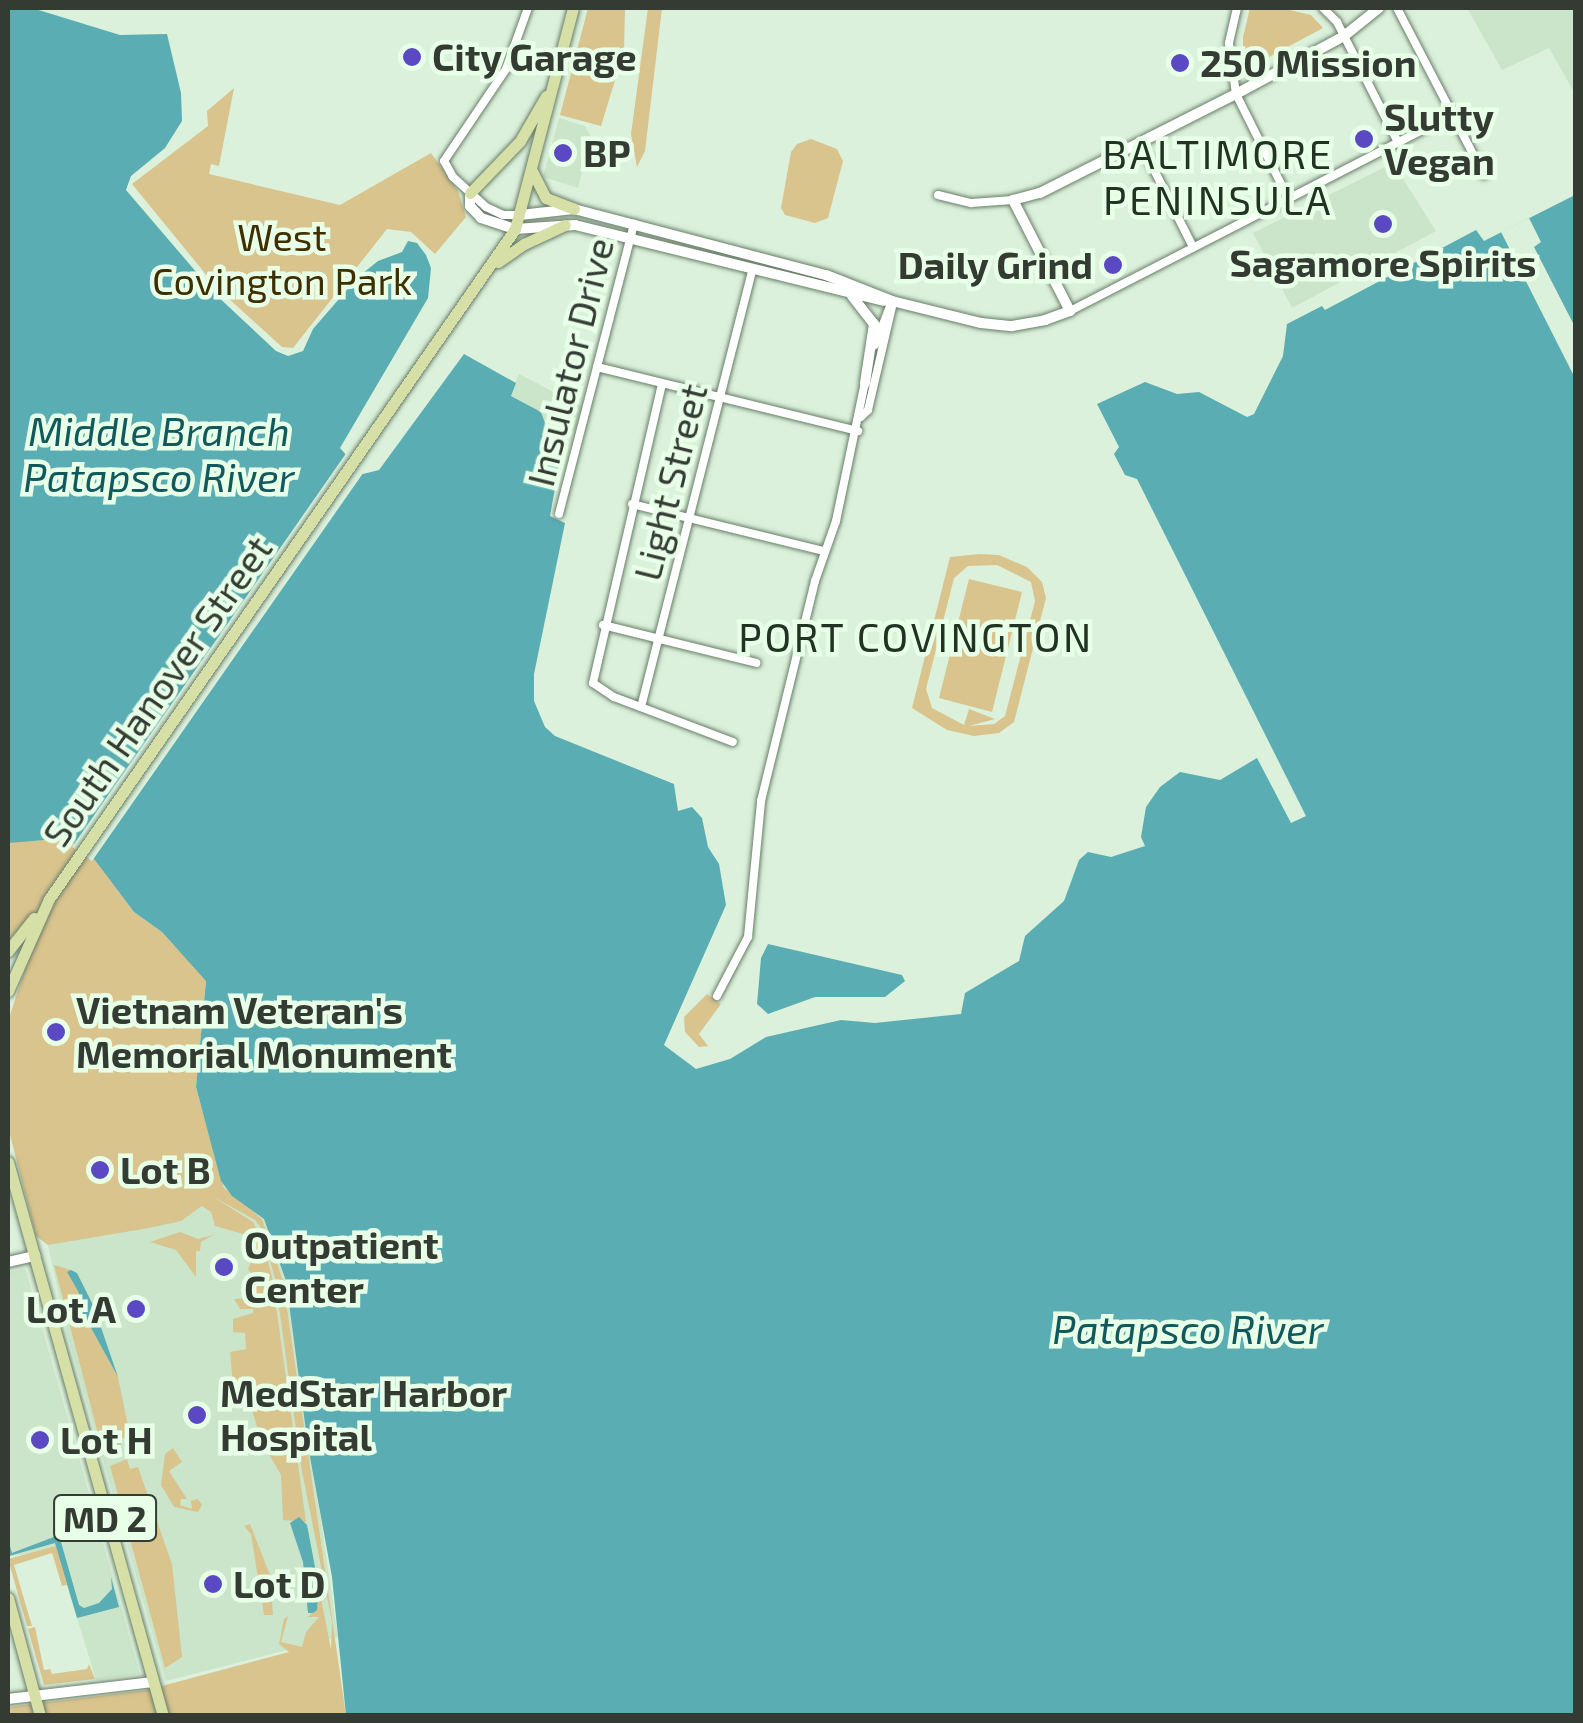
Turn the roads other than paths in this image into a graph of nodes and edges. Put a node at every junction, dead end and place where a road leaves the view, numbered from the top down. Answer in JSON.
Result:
{"nodes":[{"id":1,"x":528,"y":8,"type":"edge"},
{"id":2,"x":573,"y":8,"type":"edge"},
{"id":3,"x":1237,"y":8,"type":"edge"},
{"id":4,"x":1323,"y":8,"type":"edge"},
{"id":5,"x":1375,"y":8,"type":"edge"},
{"id":6,"x":1399,"y":11,"type":"edge"},
{"id":7,"x":1344,"y":36,"type":"junction"},
{"id":8,"x":556,"y":74,"type":"junction"},
{"id":9,"x":1236,"y":94,"type":"junction"},
{"id":10,"x":1452,"y":115,"type":"junction"},
{"id":11,"x":1140,"y":142,"type":"junction"},
{"id":12,"x":1398,"y":142,"type":"junction"},
{"id":13,"x":532,"y":172,"type":"junction"},
{"id":14,"x":1484,"y":175,"type":"dead end"},
{"id":15,"x":470,"y":194,"type":"junction"},
{"id":16,"x":938,"y":195,"type":"dead end"},
{"id":17,"x":1288,"y":198,"type":"junction"},
{"id":18,"x":1013,"y":200,"type":"junction"},
{"id":19,"x":574,"y":209,"type":"junction"},
{"id":20,"x":520,"y":215,"type":"junction"},
{"id":21,"x":565,"y":224,"type":"junction"},
{"id":22,"x":634,"y":224,"type":"junction"},
{"id":23,"x":516,"y":230,"type":"junction"},
{"id":24,"x":630,"y":239,"type":"junction"},
{"id":25,"x":1194,"y":247,"type":"junction"},
{"id":26,"x":491,"y":268,"type":"junction"},
{"id":27,"x":752,"y":270,"type":"junction"},
{"id":28,"x":852,"y":296,"type":"junction"},
{"id":29,"x":892,"y":301,"type":"junction"},
{"id":30,"x":1070,"y":311,"type":"junction"},
{"id":31,"x":597,"y":367,"type":"junction"},
{"id":32,"x":865,"y":383,"type":"junction"},
{"id":33,"x":662,"y":384,"type":"junction"},
{"id":34,"x":720,"y":398,"type":"junction"},
{"id":35,"x":861,"y":417,"type":"junction"},
{"id":36,"x":858,"y":431,"type":"junction"},
{"id":37,"x":632,"y":504,"type":"junction"},
{"id":38,"x":560,"y":514,"type":"dead end"},
{"id":39,"x":691,"y":518,"type":"junction"},
{"id":40,"x":824,"y":551,"type":"junction"},
{"id":41,"x":604,"y":625,"type":"junction"},
{"id":42,"x":659,"y":639,"type":"junction"},
{"id":43,"x":756,"y":663,"type":"dead end"},
{"id":44,"x":641,"y":707,"type":"junction"},
{"id":45,"x":733,"y":742,"type":"dead end"},
{"id":46,"x":49,"y":899,"type":"junction"},
{"id":47,"x":8,"y":950,"type":"edge"},
{"id":48,"x":8,"y":991,"type":"edge"},
{"id":49,"x":717,"y":996,"type":"dead end"},
{"id":50,"x":8,"y":1162,"type":"edge"},
{"id":51,"x":35,"y":1256,"type":"junction"},
{"id":52,"x":8,"y":1262,"type":"edge"},
{"id":53,"x":8,"y":1598,"type":"edge"},
{"id":54,"x":153,"y":1682,"type":"junction"},
{"id":55,"x":35,"y":1696,"type":"junction"},
{"id":56,"x":8,"y":1699,"type":"edge"},
{"id":57,"x":40,"y":1716,"type":"edge"},
{"id":58,"x":162,"y":1716,"type":"edge"}],
"edges":[{"from":1,"to":15,"type":"street"},
{"from":2,"to":8,"type":"main road","name":"South Hanover Street"},
{"from":3,"to":9,"type":"street"},
{"from":4,"to":7,"type":"street"},
{"from":5,"to":6,"type":"street"},
{"from":5,"to":7,"type":"street"},
{"from":6,"to":10,"type":"street"},
{"from":7,"to":9,"type":"street"},
{"from":7,"to":12,"type":"street"},
{"from":8,"to":13,"type":"main road","name":"South Hanover Street"},
{"from":8,"to":15,"type":"main road"},
{"from":9,"to":11,"type":"street"},
{"from":9,"to":17,"type":"street"},
{"from":10,"to":12,"type":"street"},
{"from":10,"to":14,"type":"street"},
{"from":11,"to":18,"type":"street"},
{"from":11,"to":25,"type":"street"},
{"from":12,"to":17,"type":"street"},
{"from":13,"to":19,"type":"main road"},
{"from":13,"to":20,"type":"main road","name":"South Hanover Street"},
{"from":15,"to":20,"type":"street"},
{"from":15,"to":23,"type":"street"},
{"from":16,"to":18,"type":"street"},
{"from":17,"to":25,"type":"street"},
{"from":18,"to":30,"type":"street"},
{"from":19,"to":20,"type":"street"},
{"from":19,"to":22,"type":"street"},
{"from":20,"to":23,"type":"main road","name":"South Hanover Street"},
{"from":21,"to":23,"type":"street"},
{"from":21,"to":24,"type":"street"},
{"from":21,"to":26,"type":"main road"},
{"from":22,"to":24,"type":"street","name":"Insulator Drive"},
{"from":22,"to":29,"type":"street"},
{"from":23,"to":26,"type":"main road","name":"South Hanover Street"},
{"from":24,"to":27,"type":"street"},
{"from":24,"to":31,"type":"street","name":"Insulator Drive"},
{"from":25,"to":30,"type":"street"},
{"from":26,"to":46,"type":"main road","name":"South Hanover Street"},
{"from":27,"to":28,"type":"street"},
{"from":27,"to":34,"type":"street","name":"Light Street"},
{"from":28,"to":29,"type":"street"},
{"from":28,"to":32,"type":"street"},
{"from":29,"to":30,"type":"street"},
{"from":29,"to":32,"type":"street"},
{"from":29,"to":35,"type":"street"},
{"from":31,"to":33,"type":"street"},
{"from":31,"to":38,"type":"street","name":"Insulator Drive"},
{"from":32,"to":35,"type":"street"},
{"from":33,"to":34,"type":"street"},
{"from":33,"to":37,"type":"street"},
{"from":34,"to":36,"type":"street"},
{"from":34,"to":39,"type":"street","name":"Light Street"},
{"from":35,"to":36,"type":"street"},
{"from":36,"to":40,"type":"street"},
{"from":37,"to":39,"type":"street"},
{"from":37,"to":41,"type":"street"},
{"from":39,"to":40,"type":"street"},
{"from":39,"to":42,"type":"street","name":"Light Street"},
{"from":40,"to":49,"type":"street"},
{"from":41,"to":42,"type":"street"},
{"from":41,"to":44,"type":"street"},
{"from":42,"to":43,"type":"street"},
{"from":42,"to":44,"type":"street","name":"Light Street"},
{"from":44,"to":45,"type":"street"},
{"from":46,"to":47,"type":"main road"},
{"from":46,"to":48,"type":"main road","name":"South Hanover Street"},
{"from":50,"to":51,"type":"main road","number":"MD 2"},
{"from":51,"to":52,"type":"street"},
{"from":51,"to":54,"type":"main road","number":"MD 2"},
{"from":53,"to":55,"type":"main road"},
{"from":54,"to":55,"type":"street"},
{"from":54,"to":58,"type":"main road","number":"MD 2"},
{"from":55,"to":56,"type":"street"},
{"from":55,"to":57,"type":"main road"}]}
